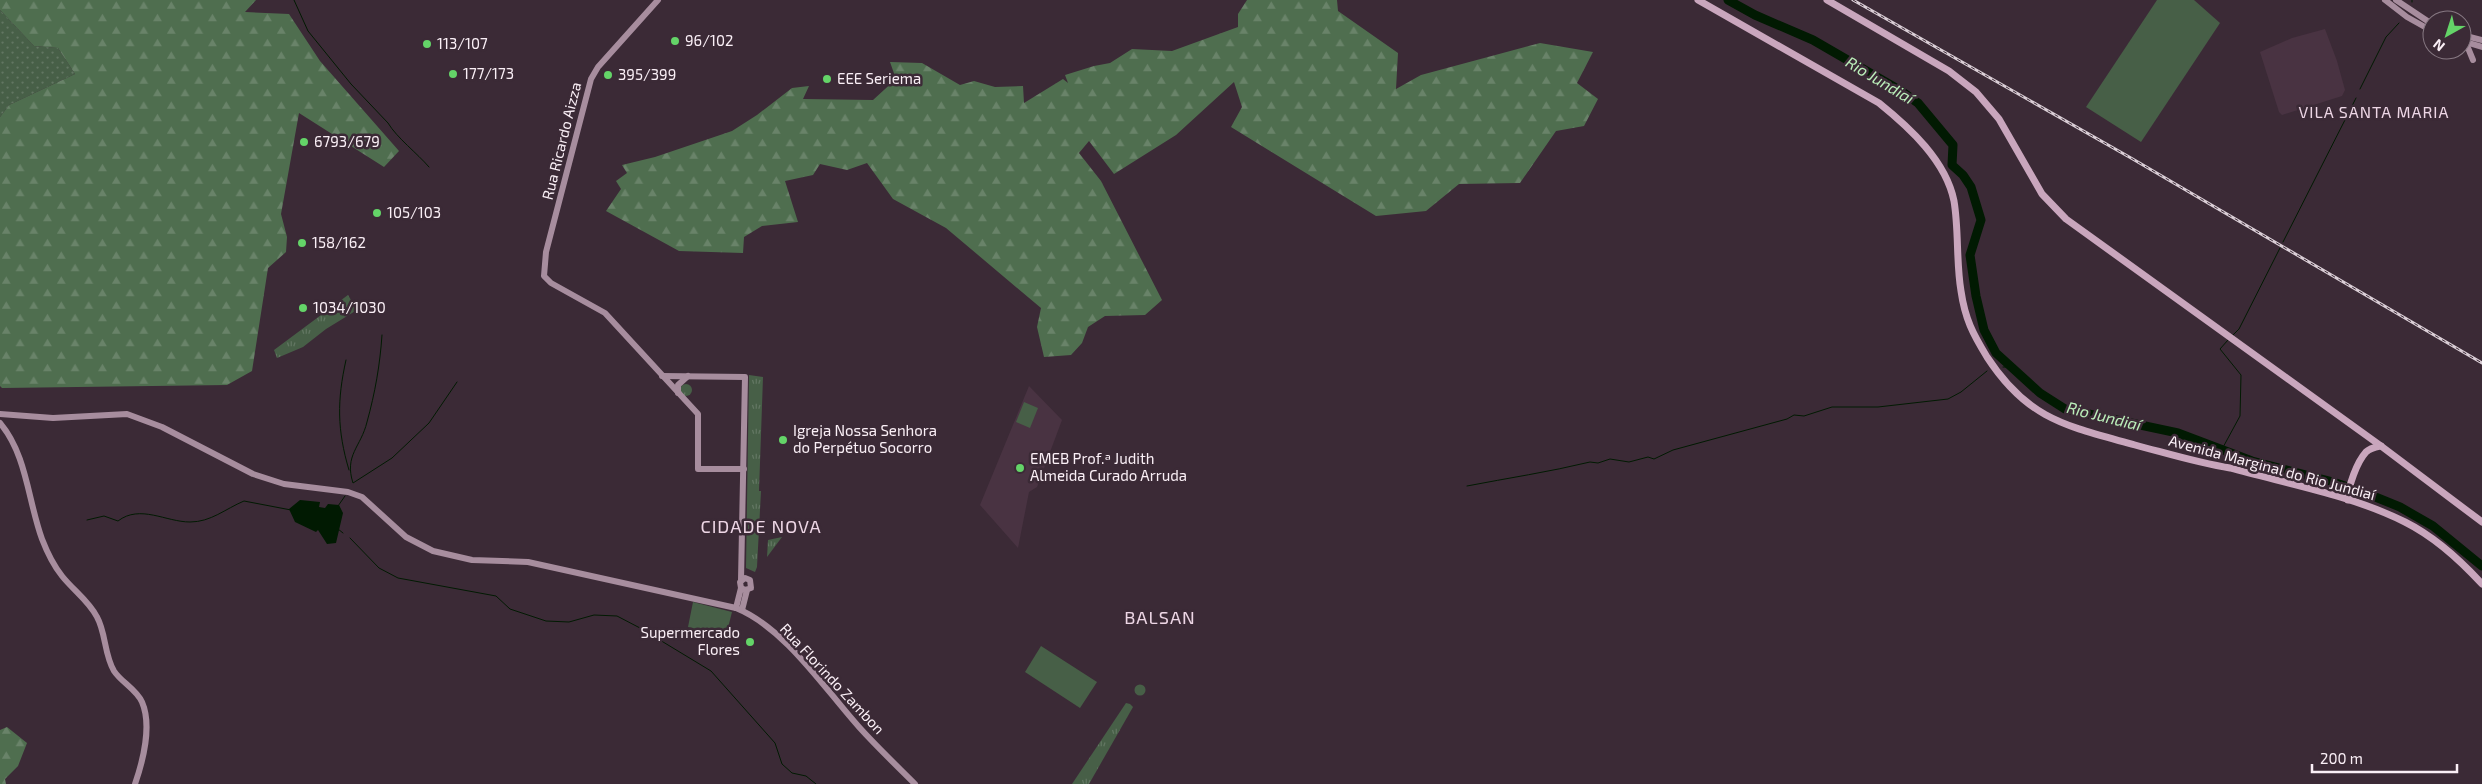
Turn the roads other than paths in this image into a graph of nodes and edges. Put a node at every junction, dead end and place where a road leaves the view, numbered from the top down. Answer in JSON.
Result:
{"nodes":[{"id":1,"x":658,"y":0,"type":"edge"},
{"id":2,"x":1698,"y":0,"type":"edge"},
{"id":3,"x":1827,"y":0,"type":"edge"},
{"id":4,"x":2385,"y":0,"type":"edge"},
{"id":5,"x":2396,"y":0,"type":"edge"},
{"id":6,"x":2422,"y":17,"type":"edge"},
{"id":7,"x":2422,"y":26,"type":"edge"},
{"id":8,"x":662,"y":376,"type":"junction"},
{"id":9,"x":689,"y":376,"type":"junction"},
{"id":10,"x":678,"y":393,"type":"junction"},
{"id":11,"x":0,"y":414,"type":"edge"},
{"id":12,"x":0,"y":422,"type":"edge"},
{"id":13,"x":2381,"y":446,"type":"junction"},
{"id":14,"x":744,"y":469,"type":"junction"},
{"id":15,"x":2348,"y":498,"type":"junction"},
{"id":16,"x":2482,"y":522,"type":"edge"},
{"id":17,"x":741,"y":580,"type":"junction"},
{"id":18,"x":2482,"y":584,"type":"edge"},
{"id":19,"x":744,"y":589,"type":"junction"},
{"id":20,"x":739,"y":609,"type":"junction"},
{"id":21,"x":135,"y":784,"type":"edge"},
{"id":22,"x":916,"y":784,"type":"edge"}],
"edges":[{"from":1,"to":8,"type":"street","name":"Rua Ricardo Aizza"},
{"from":2,"to":15,"type":"main road","name":"Avenida Marginal do Rio Jundiaí"},
{"from":3,"to":13,"type":"main road"},
{"from":4,"to":7,"type":"street"},
{"from":5,"to":6,"type":"street"},
{"from":8,"to":9,"type":"street"},
{"from":8,"to":10,"type":"street"},
{"from":9,"to":10,"type":"street"},
{"from":9,"to":14,"type":"street"},
{"from":10,"to":14,"type":"street"},
{"from":11,"to":20,"type":"street","name":"Rua Florindo Zambon"},
{"from":12,"to":21,"type":"street"},
{"from":13,"to":15,"type":"main road"},
{"from":13,"to":16,"type":"main road"},
{"from":14,"to":17,"type":"street"},
{"from":15,"to":18,"type":"main road","name":"Avenida Marginal do Rio Jundiaí"},
{"from":17,"to":19,"type":"street"},
{"from":17,"to":19,"type":"street"},
{"from":19,"to":20,"type":"street"},
{"from":20,"to":22,"type":"street","name":"Rua Florindo Zambon"}]}
